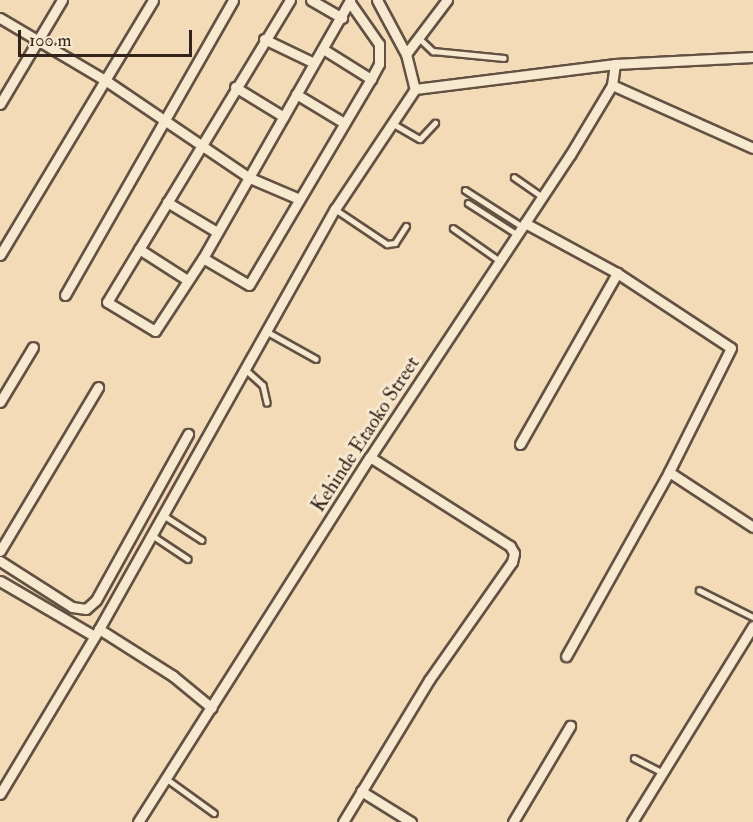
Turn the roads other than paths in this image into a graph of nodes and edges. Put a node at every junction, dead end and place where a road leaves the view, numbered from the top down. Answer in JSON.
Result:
{"nodes":[{"id":1,"x":62,"y":0,"type":"edge"},
{"id":2,"x":153,"y":0,"type":"edge"},
{"id":3,"x":233,"y":0,"type":"edge"},
{"id":4,"x":290,"y":0,"type":"edge"},
{"id":5,"x":311,"y":0,"type":"edge"},
{"id":6,"x":377,"y":0,"type":"edge"},
{"id":7,"x":447,"y":0,"type":"edge"},
{"id":8,"x":350,"y":2,"type":"edge"},
{"id":9,"x":0,"y":18,"type":"edge"},
{"id":10,"x":342,"y":18,"type":"junction"},
{"id":11,"x":38,"y":38,"type":"junction"},
{"id":12,"x":264,"y":39,"type":"junction"},
{"id":13,"x":420,"y":39,"type":"junction"},
{"id":14,"x":323,"y":49,"type":"junction"},
{"id":15,"x":406,"y":54,"type":"junction"},
{"id":16,"x":753,"y":57,"type":"edge"},
{"id":17,"x":504,"y":58,"type":"dead end"},
{"id":18,"x":314,"y":63,"type":"junction"},
{"id":19,"x":615,"y":63,"type":"junction"},
{"id":20,"x":371,"y":79,"type":"junction"},
{"id":21,"x":105,"y":81,"type":"junction"},
{"id":22,"x":612,"y":85,"type":"junction"},
{"id":23,"x":236,"y":87,"type":"junction"},
{"id":24,"x":415,"y":89,"type":"junction"},
{"id":25,"x":296,"y":94,"type":"junction"},
{"id":26,"x":0,"y":104,"type":"edge"},
{"id":27,"x":284,"y":117,"type":"junction"},
{"id":28,"x":163,"y":121,"type":"junction"},
{"id":29,"x":344,"y":123,"type":"junction"},
{"id":30,"x":392,"y":123,"type":"junction"},
{"id":31,"x":435,"y":123,"type":"dead end"},
{"id":32,"x":202,"y":144,"type":"junction"},
{"id":33,"x":753,"y":148,"type":"edge"},
{"id":34,"x":514,"y":177,"type":"dead end"},
{"id":35,"x":250,"y":178,"type":"junction"},
{"id":36,"x":465,"y":190,"type":"dead end"},
{"id":37,"x":543,"y":197,"type":"junction"},
{"id":38,"x":297,"y":198,"type":"junction"},
{"id":39,"x":167,"y":202,"type":"junction"},
{"id":40,"x":468,"y":203,"type":"dead end"},
{"id":41,"x":335,"y":209,"type":"junction"},
{"id":42,"x":406,"y":226,"type":"dead end"},
{"id":43,"x":453,"y":228,"type":"dead end"},
{"id":44,"x":522,"y":228,"type":"junction"},
{"id":45,"x":217,"y":232,"type":"junction"},
{"id":46,"x":139,"y":249,"type":"junction"},
{"id":47,"x":0,"y":255,"type":"edge"},
{"id":48,"x":203,"y":258,"type":"junction"},
{"id":49,"x":500,"y":261,"type":"junction"},
{"id":50,"x":617,"y":273,"type":"junction"},
{"id":51,"x":186,"y":279,"type":"junction"},
{"id":52,"x":64,"y":295,"type":"dead end"},
{"id":53,"x":266,"y":331,"type":"junction"},
{"id":54,"x":33,"y":347,"type":"dead end"},
{"id":55,"x":316,"y":359,"type":"dead end"},
{"id":56,"x":245,"y":369,"type":"junction"},
{"id":57,"x":98,"y":387,"type":"dead end"},
{"id":58,"x":0,"y":402,"type":"edge"},
{"id":59,"x":267,"y":403,"type":"dead end"},
{"id":60,"x":188,"y":434,"type":"dead end"},
{"id":61,"x":520,"y":444,"type":"dead end"},
{"id":62,"x":370,"y":457,"type":"junction"},
{"id":63,"x":669,"y":472,"type":"junction"},
{"id":64,"x":163,"y":515,"type":"junction"},
{"id":65,"x":753,"y":527,"type":"edge"},
{"id":66,"x":152,"y":535,"type":"junction"},
{"id":67,"x":202,"y":540,"type":"dead end"},
{"id":68,"x":0,"y":551,"type":"edge"},
{"id":69,"x":188,"y":559,"type":"dead end"},
{"id":70,"x":0,"y":561,"type":"edge"},
{"id":71,"x":0,"y":581,"type":"edge"},
{"id":72,"x":699,"y":590,"type":"dead end"},
{"id":73,"x":753,"y":618,"type":"edge"},
{"id":74,"x":753,"y":626,"type":"edge"},
{"id":75,"x":97,"y":633,"type":"junction"},
{"id":76,"x":566,"y":656,"type":"dead end"},
{"id":77,"x":212,"y":708,"type":"junction"},
{"id":78,"x":570,"y":726,"type":"dead end"},
{"id":79,"x":634,"y":758,"type":"dead end"},
{"id":80,"x":663,"y":773,"type":"junction"},
{"id":81,"x":164,"y":777,"type":"junction"},
{"id":82,"x":361,"y":791,"type":"junction"},
{"id":83,"x":0,"y":794,"type":"edge"},
{"id":84,"x":214,"y":813,"type":"dead end"},
{"id":85,"x":138,"y":822,"type":"edge"},
{"id":86,"x":344,"y":822,"type":"edge"},
{"id":87,"x":411,"y":822,"type":"edge"},
{"id":88,"x":513,"y":822,"type":"edge"},
{"id":89,"x":632,"y":822,"type":"edge"}],
"edges":[{"from":1,"to":11,"type":"street"},
{"from":2,"to":21,"type":"street"},
{"from":3,"to":28,"type":"street"},
{"from":4,"to":12,"type":"street"},
{"from":5,"to":10,"type":"street"},
{"from":6,"to":15,"type":"street"},
{"from":7,"to":13,"type":"street"},
{"from":8,"to":10,"type":"street"},
{"from":8,"to":20,"type":"street"},
{"from":9,"to":11,"type":"street"},
{"from":10,"to":14,"type":"street"},
{"from":11,"to":21,"type":"street"},
{"from":11,"to":26,"type":"street"},
{"from":12,"to":18,"type":"street"},
{"from":12,"to":23,"type":"street"},
{"from":13,"to":15,"type":"street"},
{"from":13,"to":17,"type":"lane"},
{"from":14,"to":18,"type":"street"},
{"from":14,"to":20,"type":"street"},
{"from":15,"to":24,"type":"street"},
{"from":16,"to":19,"type":"street"},
{"from":18,"to":25,"type":"street"},
{"from":19,"to":22,"type":"street","name":"Kehinde Etaoko Street"},
{"from":19,"to":24,"type":"street"},
{"from":20,"to":29,"type":"street"},
{"from":21,"to":28,"type":"street"},
{"from":21,"to":47,"type":"street"},
{"from":22,"to":33,"type":"street"},
{"from":22,"to":37,"type":"street","name":"Kehinde Etaoko Street"},
{"from":23,"to":27,"type":"street"},
{"from":23,"to":32,"type":"street"},
{"from":24,"to":30,"type":"street"},
{"from":25,"to":27,"type":"street"},
{"from":25,"to":29,"type":"street"},
{"from":27,"to":35,"type":"street"},
{"from":28,"to":32,"type":"street"},
{"from":28,"to":52,"type":"street"},
{"from":29,"to":38,"type":"street"},
{"from":30,"to":31,"type":"lane"},
{"from":30,"to":41,"type":"street"},
{"from":32,"to":35,"type":"street"},
{"from":32,"to":39,"type":"street"},
{"from":34,"to":37,"type":"lane"},
{"from":35,"to":38,"type":"street"},
{"from":35,"to":45,"type":"street"},
{"from":36,"to":44,"type":"lane"},
{"from":37,"to":44,"type":"street","name":"Kehinde Etaoko Street"},
{"from":38,"to":48,"type":"street"},
{"from":39,"to":45,"type":"street"},
{"from":39,"to":46,"type":"street"},
{"from":40,"to":44,"type":"lane"},
{"from":41,"to":42,"type":"lane"},
{"from":41,"to":53,"type":"street"},
{"from":43,"to":49,"type":"lane"},
{"from":44,"to":49,"type":"street","name":"Kehinde Etaoko Street"},
{"from":44,"to":50,"type":"street"},
{"from":45,"to":48,"type":"street"},
{"from":46,"to":51,"type":"street"},
{"from":46,"to":51,"type":"street"},
{"from":48,"to":51,"type":"street"},
{"from":49,"to":62,"type":"street","name":"Kehinde Etaoko Street"},
{"from":50,"to":61,"type":"street"},
{"from":50,"to":63,"type":"street"},
{"from":53,"to":55,"type":"lane"},
{"from":53,"to":56,"type":"street"},
{"from":54,"to":58,"type":"street"},
{"from":56,"to":59,"type":"lane"},
{"from":56,"to":64,"type":"street"},
{"from":57,"to":68,"type":"street"},
{"from":60,"to":70,"type":"street"},
{"from":62,"to":77,"type":"street","name":"Kehinde Etaoko Street"},
{"from":62,"to":82,"type":"street"},
{"from":63,"to":65,"type":"street"},
{"from":63,"to":76,"type":"street"},
{"from":64,"to":66,"type":"street"},
{"from":64,"to":67,"type":"lane"},
{"from":66,"to":69,"type":"lane"},
{"from":66,"to":75,"type":"street"},
{"from":71,"to":75,"type":"street"},
{"from":72,"to":73,"type":"lane"},
{"from":74,"to":80,"type":"street"},
{"from":75,"to":77,"type":"street"},
{"from":75,"to":83,"type":"street"},
{"from":77,"to":81,"type":"street","name":"Kehinde Etaoko Street"},
{"from":78,"to":88,"type":"street"},
{"from":79,"to":80,"type":"lane"},
{"from":80,"to":89,"type":"street"},
{"from":81,"to":84,"type":"lane"},
{"from":81,"to":85,"type":"street","name":"Kehinde Etaoko Street"},
{"from":82,"to":86,"type":"street"},
{"from":82,"to":87,"type":"street"}]}
